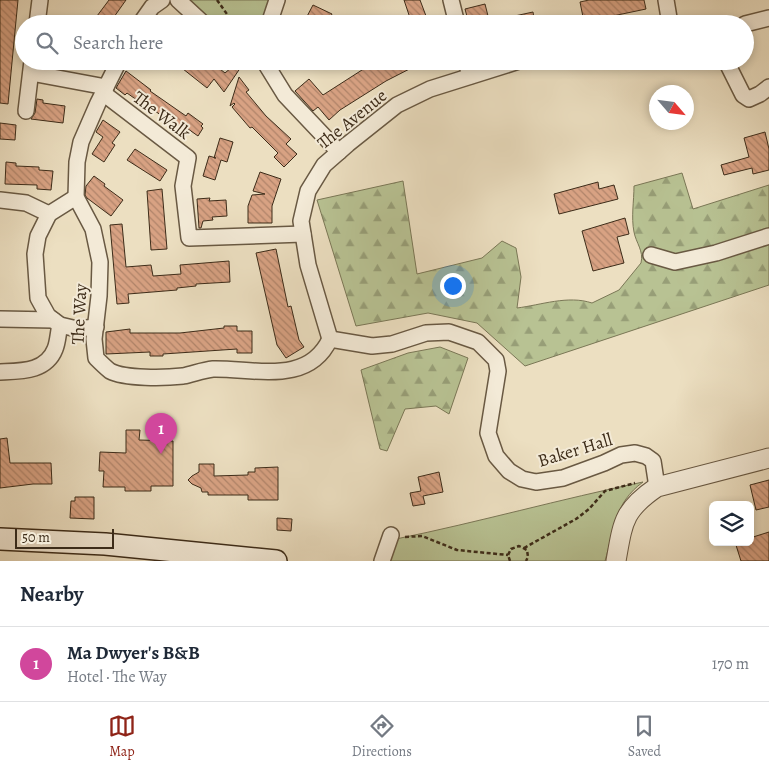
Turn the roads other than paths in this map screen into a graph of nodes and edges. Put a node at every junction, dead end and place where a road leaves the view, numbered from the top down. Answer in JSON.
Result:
{"nodes":[{"id":1,"x":40,"y":0,"type":"edge"},
{"id":2,"x":162,"y":0,"type":"edge"},
{"id":3,"x":178,"y":0,"type":"edge"},
{"id":4,"x":277,"y":0,"type":"edge"},
{"id":5,"x":451,"y":0,"type":"edge"},
{"id":6,"x":666,"y":0,"type":"edge"},
{"id":7,"x":38,"y":15,"type":"edge"},
{"id":8,"x":146,"y":15,"type":"edge"},
{"id":9,"x":194,"y":15,"type":"edge"},
{"id":10,"x":272,"y":15,"type":"edge"},
{"id":11,"x":455,"y":15,"type":"edge"},
{"id":12,"x":668,"y":15,"type":"edge"},
{"id":13,"x":769,"y":18,"type":"edge"},
{"id":14,"x":754,"y":22,"type":"edge"},
{"id":15,"x":31,"y":70,"type":"edge"},
{"id":16,"x":41,"y":70,"type":"edge"},
{"id":17,"x":114,"y":70,"type":"edge"},
{"id":18,"x":270,"y":70,"type":"edge"},
{"id":19,"x":466,"y":70,"type":"edge"},
{"id":20,"x":730,"y":70,"type":"edge"},
{"id":21,"x":769,"y":87,"type":"edge"},
{"id":22,"x":104,"y":90,"type":"junction"},
{"id":23,"x":26,"y":111,"type":"dead end"},
{"id":24,"x":339,"y":152,"type":"junction"},
{"id":25,"x":76,"y":197,"type":"junction"},
{"id":26,"x":0,"y":200,"type":"edge"},
{"id":27,"x":49,"y":214,"type":"junction"},
{"id":28,"x":303,"y":234,"type":"junction"},
{"id":29,"x":769,"y":236,"type":"edge"},
{"id":30,"x":651,"y":255,"type":"dead end"},
{"id":31,"x":0,"y":319,"type":"edge"},
{"id":32,"x":56,"y":323,"type":"junction"},
{"id":33,"x":96,"y":327,"type":"junction"},
{"id":34,"x":330,"y":339,"type":"junction"},
{"id":35,"x":0,"y":372,"type":"edge"},
{"id":36,"x":769,"y":458,"type":"edge"},
{"id":37,"x":657,"y":487,"type":"junction"},
{"id":38,"x":391,"y":535,"type":"road end"},
{"id":39,"x":0,"y":539,"type":"edge"},
{"id":40,"x":276,"y":561,"type":"edge"},
{"id":41,"x":382,"y":561,"type":"edge"},
{"id":42,"x":616,"y":561,"type":"edge"}],
"edges":[{"from":1,"to":7,"type":"street"},
{"from":2,"to":8,"type":"street"},
{"from":3,"to":9,"type":"street"},
{"from":4,"to":10,"type":"street"},
{"from":5,"to":11,"type":"street"},
{"from":6,"to":12,"type":"street"},
{"from":13,"to":14,"type":"street"},
{"from":15,"to":23,"type":"street"},
{"from":16,"to":22,"type":"street"},
{"from":17,"to":22,"type":"street","name":"The Way"},
{"from":18,"to":24,"type":"street"},
{"from":19,"to":24,"type":"street","name":"The Avenue"},
{"from":20,"to":21,"type":"street"},
{"from":22,"to":25,"type":"street","name":"The Way"},
{"from":22,"to":28,"type":"street","name":"The Walk"},
{"from":24,"to":28,"type":"street","name":"The Avenue"},
{"from":25,"to":27,"type":"street"},
{"from":25,"to":33,"type":"street","name":"The Way"},
{"from":26,"to":27,"type":"street"},
{"from":27,"to":32,"type":"street"},
{"from":28,"to":34,"type":"street","name":"The Avenue"},
{"from":29,"to":30,"type":"street"},
{"from":31,"to":32,"type":"street"},
{"from":32,"to":33,"type":"street"},
{"from":32,"to":35,"type":"street"},
{"from":33,"to":34,"type":"street","name":"The Way"},
{"from":34,"to":37,"type":"street","name":"Baker Hall"},
{"from":36,"to":37,"type":"street"},
{"from":37,"to":42,"type":"street"},
{"from":38,"to":41,"type":"street"},
{"from":39,"to":40,"type":"main road"}]}
